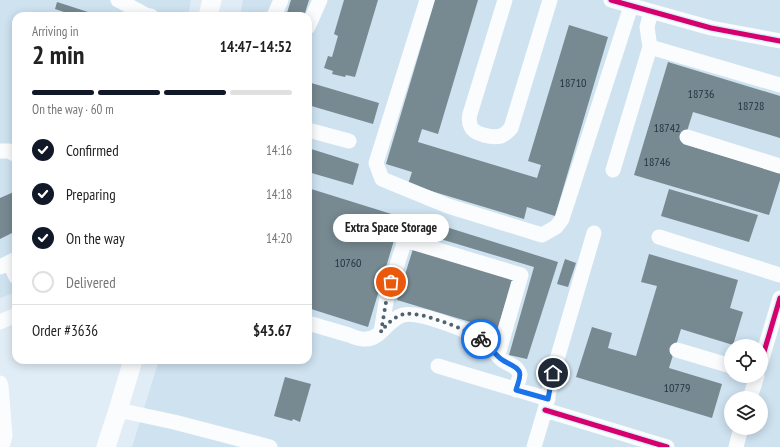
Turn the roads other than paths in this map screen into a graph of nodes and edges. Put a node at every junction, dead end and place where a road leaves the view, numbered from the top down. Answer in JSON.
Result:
{"nodes":[{"id":1,"x":212,"y":0,"type":"edge"},
{"id":2,"x":281,"y":0,"type":"edge"},
{"id":3,"x":320,"y":0,"type":"edge"},
{"id":4,"x":427,"y":0,"type":"edge"},
{"id":5,"x":505,"y":0,"type":"edge"},
{"id":6,"x":550,"y":0,"type":"edge"},
{"id":7,"x":611,"y":0,"type":"edge"},
{"id":8,"x":122,"y":1,"type":"edge"},
{"id":9,"x":641,"y":6,"type":"edge"},
{"id":10,"x":141,"y":12,"type":"edge"},
{"id":11,"x":209,"y":12,"type":"edge"},
{"id":12,"x":276,"y":12,"type":"edge"},
{"id":13,"x":312,"y":18,"type":"edge"},
{"id":14,"x":780,"y":41,"type":"edge"},
{"id":15,"x":650,"y":47,"type":"junction"},
{"id":16,"x":780,"y":85,"type":"edge"},
{"id":17,"x":312,"y":131,"type":"edge"},
{"id":18,"x":687,"y":137,"type":"dead end"},
{"id":19,"x":349,"y":141,"type":"dead end"},
{"id":20,"x":0,"y":151,"type":"edge"},
{"id":21,"x":12,"y":153,"type":"edge"},
{"id":22,"x":780,"y":166,"type":"edge"},
{"id":23,"x":613,"y":170,"type":"dead end"},
{"id":24,"x":594,"y":233,"type":"dead end"},
{"id":25,"x":659,"y":237,"type":"dead end"},
{"id":26,"x":780,"y":275,"type":"edge"},
{"id":27,"x":780,"y":298,"type":"edge"},
{"id":28,"x":12,"y":316,"type":"edge"},
{"id":29,"x":0,"y":322,"type":"edge"},
{"id":30,"x":312,"y":324,"type":"edge"},
{"id":31,"x":776,"y":328,"type":"edge"},
{"id":32,"x":381,"y":332,"type":"junction"},
{"id":33,"x":768,"y":346,"type":"edge"},
{"id":34,"x":677,"y":350,"type":"dead end"},
{"id":35,"x":498,"y":355,"type":"junction"},
{"id":36,"x":132,"y":364,"type":"edge"},
{"id":37,"x":724,"y":364,"type":"edge"},
{"id":38,"x":438,"y":366,"type":"dead end"},
{"id":39,"x":0,"y":383,"type":"edge"},
{"id":40,"x":516,"y":390,"type":"junction"},
{"id":41,"x":547,"y":405,"type":"junction"},
{"id":42,"x":118,"y":410,"type":"junction"},
{"id":43,"x":739,"y":435,"type":"edge"},
{"id":44,"x":2,"y":447,"type":"edge"},
{"id":45,"x":106,"y":447,"type":"edge"},
{"id":46,"x":270,"y":447,"type":"edge"},
{"id":47,"x":534,"y":447,"type":"edge"},
{"id":48,"x":667,"y":447,"type":"edge"},
{"id":49,"x":736,"y":447,"type":"edge"}],
"edges":[{"from":1,"to":11,"type":"main road"},
{"from":2,"to":12,"type":"street"},
{"from":3,"to":13,"type":"street"},
{"from":4,"to":9,"type":"street"},
{"from":5,"to":6,"type":"street"},
{"from":7,"to":9,"type":"street"},
{"from":8,"to":10,"type":"street"},
{"from":9,"to":14,"type":"street"},
{"from":9,"to":15,"type":"street"},
{"from":15,"to":16,"type":"street"},
{"from":15,"to":23,"type":"street"},
{"from":17,"to":19,"type":"street"},
{"from":18,"to":22,"type":"street"},
{"from":20,"to":21,"type":"street"},
{"from":24,"to":41,"type":"street"},
{"from":25,"to":26,"type":"street"},
{"from":27,"to":31,"type":"street"},
{"from":28,"to":29,"type":"street"},
{"from":30,"to":32,"type":"street"},
{"from":31,"to":33,"type":"street"},
{"from":32,"to":35,"type":"street"},
{"from":32,"to":35,"type":"street"},
{"from":34,"to":37,"type":"street"},
{"from":35,"to":40,"type":"street"},
{"from":36,"to":42,"type":"main road"},
{"from":38,"to":40,"type":"street"},
{"from":39,"to":44,"type":"street"},
{"from":40,"to":41,"type":"street"},
{"from":41,"to":47,"type":"street"},
{"from":41,"to":48,"type":"street"},
{"from":42,"to":45,"type":"main road"},
{"from":42,"to":46,"type":"street"},
{"from":43,"to":49,"type":"street"}]}
